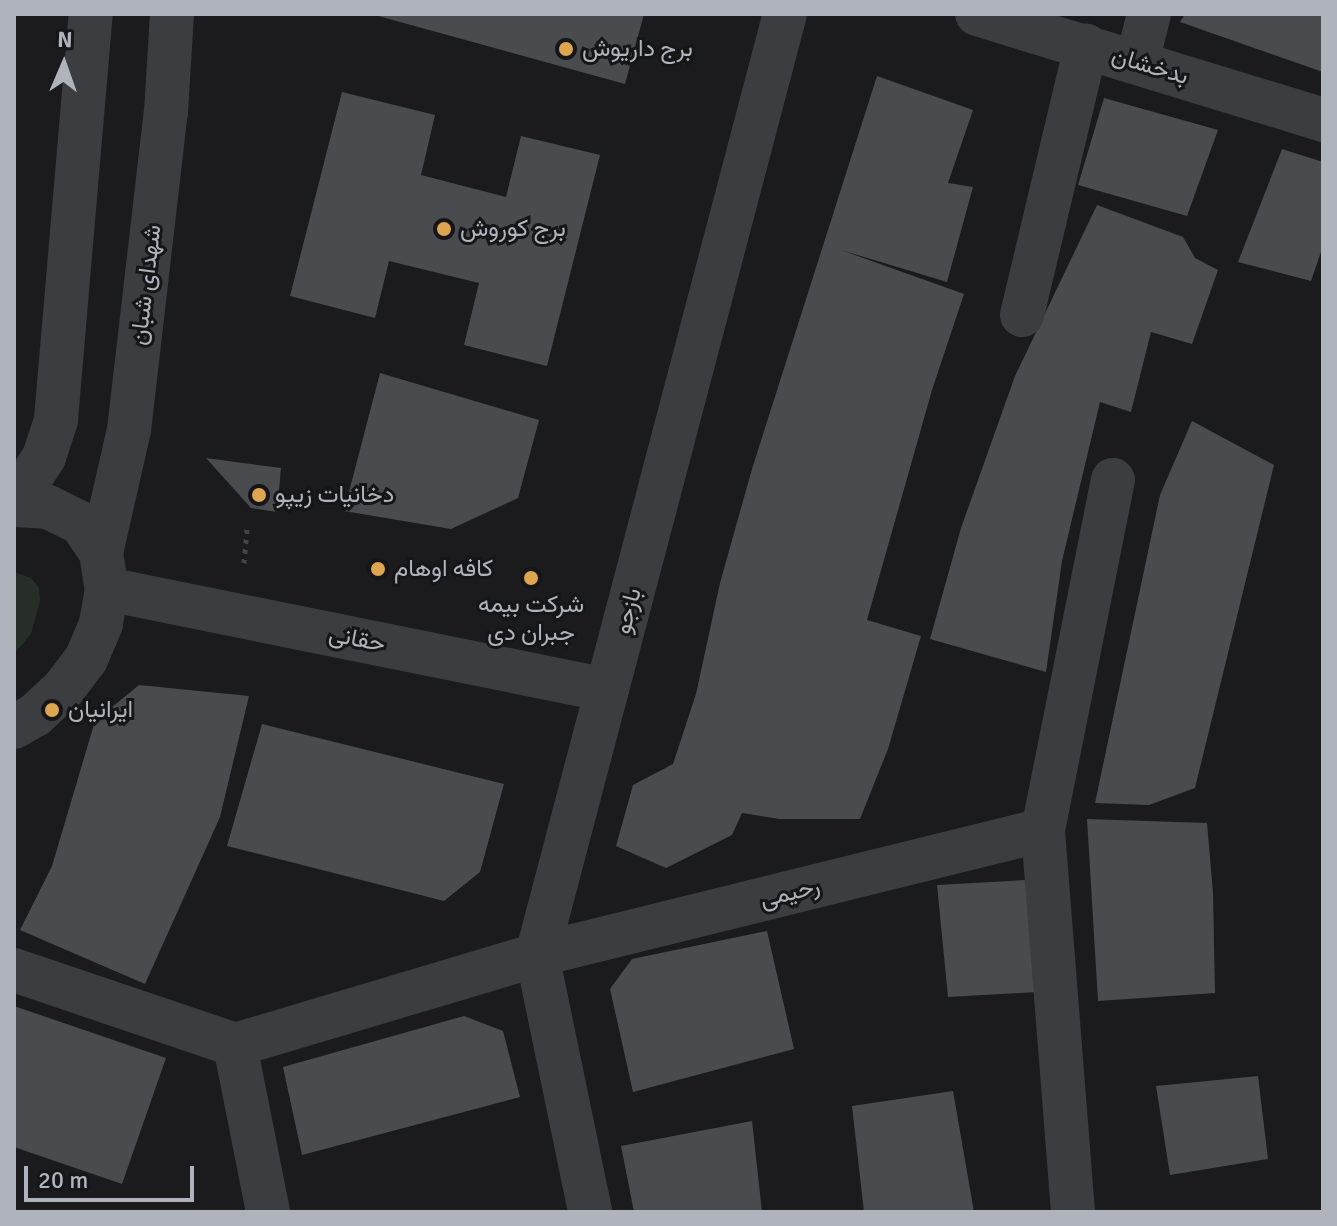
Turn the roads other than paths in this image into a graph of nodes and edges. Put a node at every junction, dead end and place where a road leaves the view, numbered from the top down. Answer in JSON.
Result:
{"nodes":[{"id":1,"x":91,"y":14,"type":"edge"},
{"id":2,"x":172,"y":14,"type":"edge"},
{"id":3,"x":785,"y":14,"type":"edge"},
{"id":4,"x":977,"y":14,"type":"edge"},
{"id":5,"x":1149,"y":14,"type":"edge"},
{"id":6,"x":1086,"y":46,"type":"junction"},
{"id":7,"x":1137,"y":62,"type":"junction"},
{"id":8,"x":1323,"y":120,"type":"edge"},
{"id":9,"x":1022,"y":315,"type":"dead end"},
{"id":10,"x":1113,"y":480,"type":"dead end"},
{"id":11,"x":14,"y":504,"type":"edge"},
{"id":12,"x":104,"y":571,"type":"junction"},
{"id":13,"x":607,"y":690,"type":"junction"},
{"id":14,"x":14,"y":727,"type":"edge"},
{"id":15,"x":1043,"y":830,"type":"junction"},
{"id":16,"x":537,"y":955,"type":"junction"},
{"id":17,"x":14,"y":970,"type":"edge"},
{"id":18,"x":235,"y":1045,"type":"junction"},
{"id":19,"x":268,"y":1212,"type":"edge"},
{"id":20,"x":590,"y":1212,"type":"edge"},
{"id":21,"x":1073,"y":1212,"type":"edge"}],
"edges":[{"from":1,"to":11,"type":"street"},
{"from":2,"to":12,"type":"street","name":"شهدای شبان"},
{"from":3,"to":13,"type":"street","name":"بازجو"},
{"from":4,"to":6,"type":"street","name":"بدخشان"},
{"from":5,"to":7,"type":"street"},
{"from":6,"to":7,"type":"street","name":"بدخشان"},
{"from":6,"to":9,"type":"street"},
{"from":7,"to":8,"type":"street","name":"بدخشان"},
{"from":10,"to":15,"type":"street"},
{"from":11,"to":12,"type":"street"},
{"from":12,"to":13,"type":"street","name":"حقانی"},
{"from":12,"to":14,"type":"street","name":"شهدای شبان"},
{"from":13,"to":16,"type":"street","name":"بازجو"},
{"from":15,"to":16,"type":"street","name":"رحیمی"},
{"from":15,"to":21,"type":"street"},
{"from":16,"to":18,"type":"street","name":"رحیمی"},
{"from":16,"to":20,"type":"street","name":"بازجو"},
{"from":17,"to":18,"type":"street"},
{"from":18,"to":19,"type":"street"}]}
